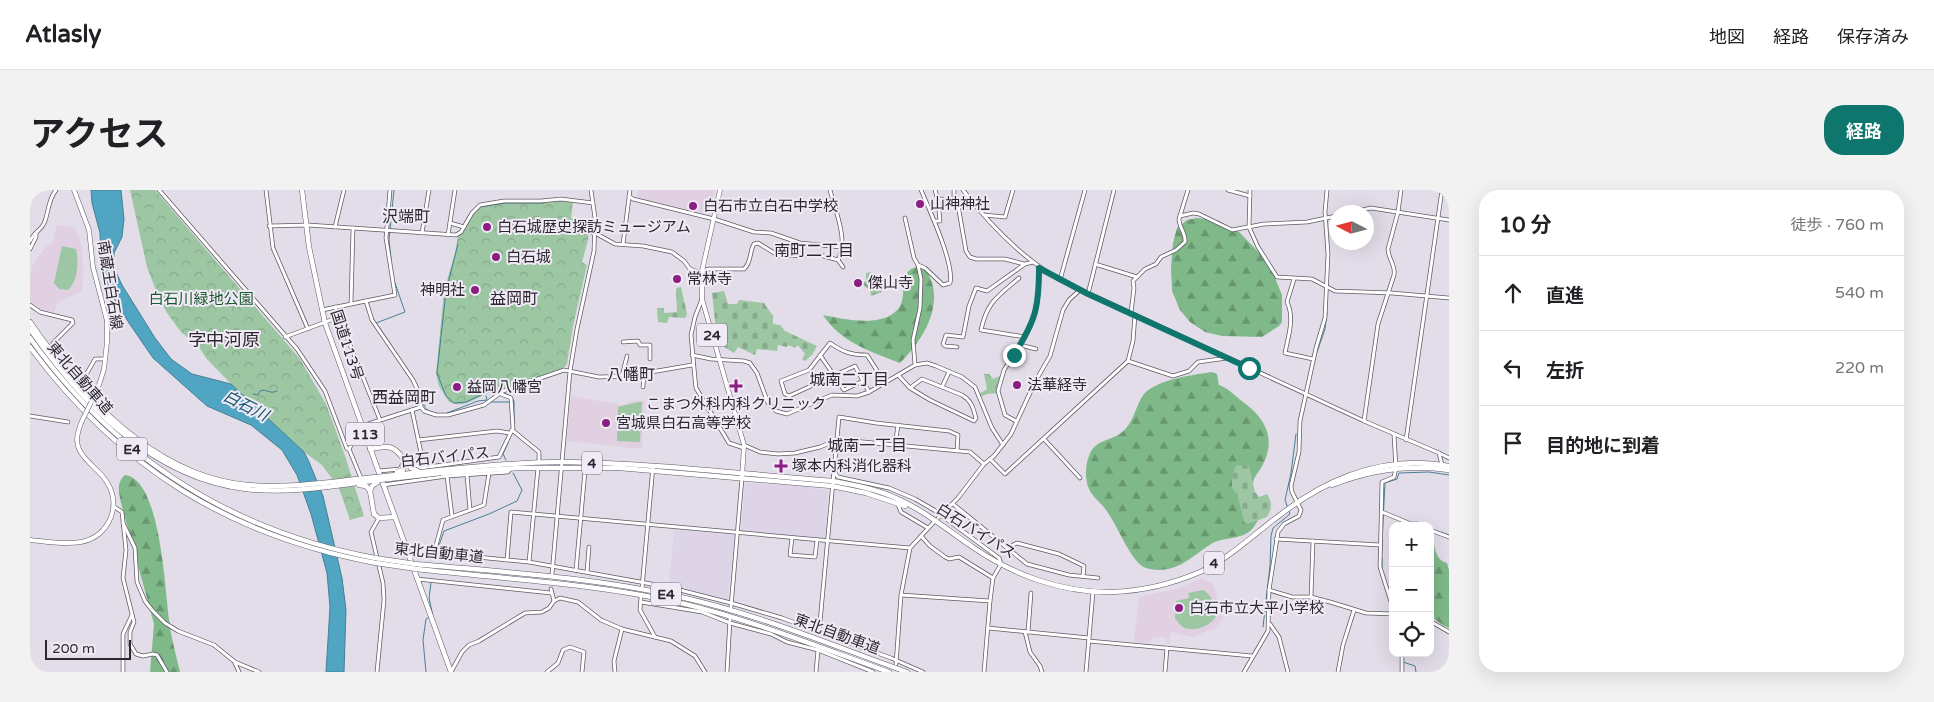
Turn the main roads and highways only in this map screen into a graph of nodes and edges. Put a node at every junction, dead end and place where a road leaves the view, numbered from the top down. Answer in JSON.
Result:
{"nodes":[{"id":1,"x":74,"y":190,"type":"edge"},
{"id":2,"x":302,"y":190,"type":"edge"},
{"id":3,"x":720,"y":190,"type":"edge"},
{"id":4,"x":30,"y":322,"type":"edge"},
{"id":5,"x":30,"y":329,"type":"edge"},
{"id":6,"x":30,"y":338,"type":"edge"},
{"id":7,"x":30,"y":346,"type":"edge"},
{"id":8,"x":77,"y":384,"type":"junction"},
{"id":9,"x":370,"y":449,"type":"junction"},
{"id":10,"x":405,"y":462,"type":"junction"},
{"id":11,"x":538,"y":465,"type":"junction"},
{"id":12,"x":1396,"y":466,"type":"junction"},
{"id":13,"x":1449,"y":466,"type":"edge"},
{"id":14,"x":424,"y":469,"type":"junction"},
{"id":15,"x":1449,"y":470,"type":"edge"},
{"id":16,"x":441,"y":471,"type":"junction"},
{"id":17,"x":742,"y":476,"type":"junction"},
{"id":18,"x":379,"y":478,"type":"junction"},
{"id":19,"x":356,"y":482,"type":"junction"},
{"id":20,"x":832,"y":483,"type":"junction"},
{"id":21,"x":235,"y":486,"type":"junction"},
{"id":22,"x":370,"y":491,"type":"junction"},
{"id":23,"x":920,"y":512,"type":"junction"},
{"id":24,"x":395,"y":517,"type":"junction"},
{"id":25,"x":30,"y":540,"type":"edge"},
{"id":26,"x":416,"y":566,"type":"junction"},
{"id":27,"x":451,"y":672,"type":"edge"},
{"id":28,"x":889,"y":672,"type":"edge"},
{"id":29,"x":907,"y":672,"type":"edge"}],
"edges":[{"from":1,"to":25,"type":"main road","name":"南蔵王白石線","bridge":true},
{"from":2,"to":9,"type":"highway","name":"国道113号","number":"113"},
{"from":3,"to":17,"type":"main road","number":"24"},
{"from":4,"to":8,"type":"highway","name":"白石バイパス","number":"4"},
{"from":5,"to":8,"type":"highway","name":"白石バイパス","number":"4"},
{"from":6,"to":26,"type":"highway","name":"東北自動車道","number":"E4","bridge":true},
{"from":7,"to":26,"type":"highway","name":"東北自動車道","number":"E4","bridge":true},
{"from":8,"to":21,"type":"highway","name":"白石バイパス","number":"4"},
{"from":9,"to":10,"type":"highway"},
{"from":9,"to":18,"type":"highway","name":"国道113号","number":"113"},
{"from":10,"to":14,"type":"highway","bridge":true},
{"from":10,"to":18,"type":"highway","bridge":true},
{"from":11,"to":16,"type":"highway","name":"白石バイパス","number":"4"},
{"from":11,"to":16,"type":"highway","name":"白石バイパス","number":"4"},
{"from":11,"to":17,"type":"highway","name":"白石バイパス","number":"4"},
{"from":12,"to":13,"type":"highway","name":"白石バイパス","number":"4"},
{"from":12,"to":15,"type":"highway","name":"白石バイパス","number":"4"},
{"from":12,"to":23,"type":"highway","name":"白石バイパス","number":"4"},
{"from":14,"to":16,"type":"highway","name":"白石バイパス","number":"4","bridge":true},
{"from":14,"to":18,"type":"highway","name":"白石バイパス","number":"4","bridge":true},
{"from":16,"to":18,"type":"highway","name":"白石バイパス","number":"4","bridge":true},
{"from":17,"to":20,"type":"highway","name":"白石バイパス","number":"4"},
{"from":18,"to":19,"type":"highway","name":"白石バイパス","number":"4"},
{"from":18,"to":19,"type":"highway","name":"白石バイパス","number":"4"},
{"from":18,"to":22,"type":"highway"},
{"from":18,"to":24,"type":"highway","name":"国道113号","number":"113"},
{"from":19,"to":21,"type":"highway","name":"白石バイパス","number":"4"},
{"from":19,"to":21,"type":"highway","name":"白石バイパス","number":"4"},
{"from":19,"to":22,"type":"highway"},
{"from":20,"to":23,"type":"highway","name":"白石バイパス","number":"4"},
{"from":20,"to":23,"type":"highway","name":"白石バイパス","number":"4"},
{"from":22,"to":24,"type":"highway"},
{"from":24,"to":27,"type":"highway","name":"国道113号","number":"113"},
{"from":26,"to":28,"type":"highway","name":"東北自動車道","number":"E4"},
{"from":26,"to":29,"type":"highway","name":"東北自動車道","number":"E4"}]}
